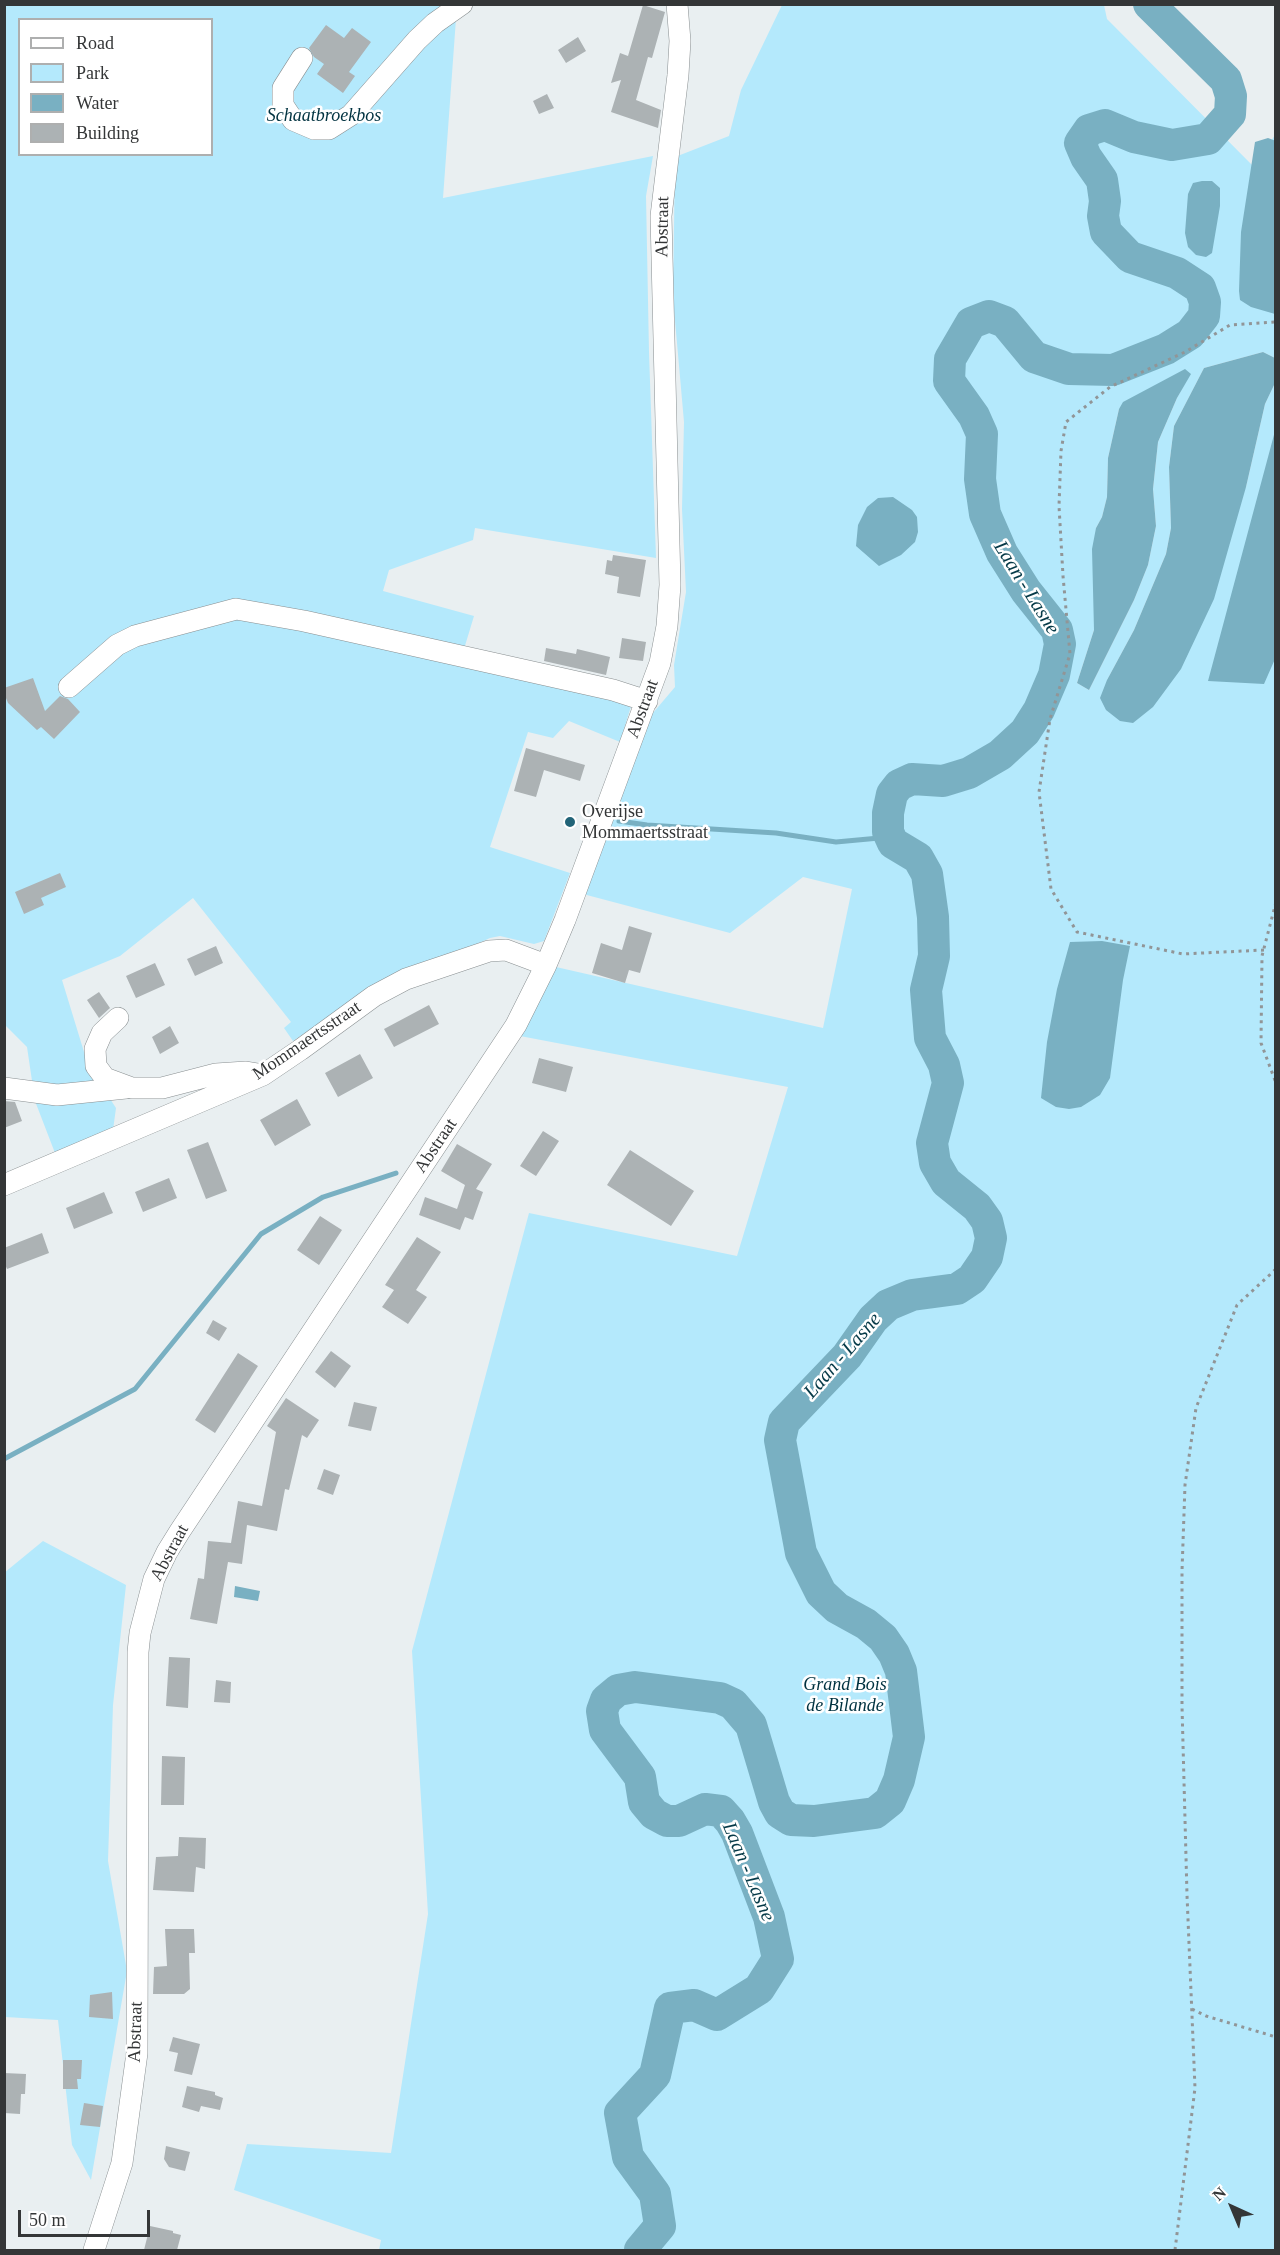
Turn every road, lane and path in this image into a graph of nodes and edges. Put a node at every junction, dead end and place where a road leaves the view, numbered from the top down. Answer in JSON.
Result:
{"nodes":[{"id":1,"x":462,"y":4,"type":"edge"},
{"id":2,"x":677,"y":4,"type":"edge"},
{"id":3,"x":302,"y":58,"type":"dead end"},
{"id":4,"x":1275,"y":322,"type":"edge"},
{"id":5,"x":69,"y":687,"type":"dead end"},
{"id":6,"x":647,"y":701,"type":"junction"},
{"id":7,"x":1275,"y":902,"type":"edge"},
{"id":8,"x":1264,"y":950,"type":"junction"},
{"id":9,"x":546,"y":964,"type":"junction"},
{"id":10,"x":118,"y":1018,"type":"dead end"},
{"id":11,"x":262,"y":1075,"type":"junction"},
{"id":12,"x":1275,"y":1083,"type":"edge"},
{"id":13,"x":4,"y":1088,"type":"edge"},
{"id":14,"x":132,"y":1088,"type":"junction"},
{"id":15,"x":4,"y":1185,"type":"edge"},
{"id":16,"x":1275,"y":1269,"type":"edge"},
{"id":17,"x":1192,"y":2008,"type":"junction"},
{"id":18,"x":1275,"y":2037,"type":"edge"},
{"id":19,"x":94,"y":2250,"type":"edge"},
{"id":20,"x":1175,"y":2250,"type":"edge"}],
"edges":[{"from":1,"to":3,"type":"street"},
{"from":2,"to":6,"type":"street","name":"Abstraat"},
{"from":4,"to":8,"type":"path"},
{"from":5,"to":6,"type":"street"},
{"from":6,"to":9,"type":"street","name":"Abstraat"},
{"from":7,"to":8,"type":"path"},
{"from":8,"to":12,"type":"path"},
{"from":9,"to":11,"type":"street","name":"Mommaertsstraat"},
{"from":9,"to":19,"type":"street","name":"Abstraat"},
{"from":10,"to":14,"type":"street"},
{"from":11,"to":14,"type":"street"},
{"from":11,"to":15,"type":"street","name":"Mommaertsstraat"},
{"from":13,"to":14,"type":"street"},
{"from":16,"to":17,"type":"path"},
{"from":17,"to":18,"type":"path"},
{"from":17,"to":20,"type":"path"}]}
